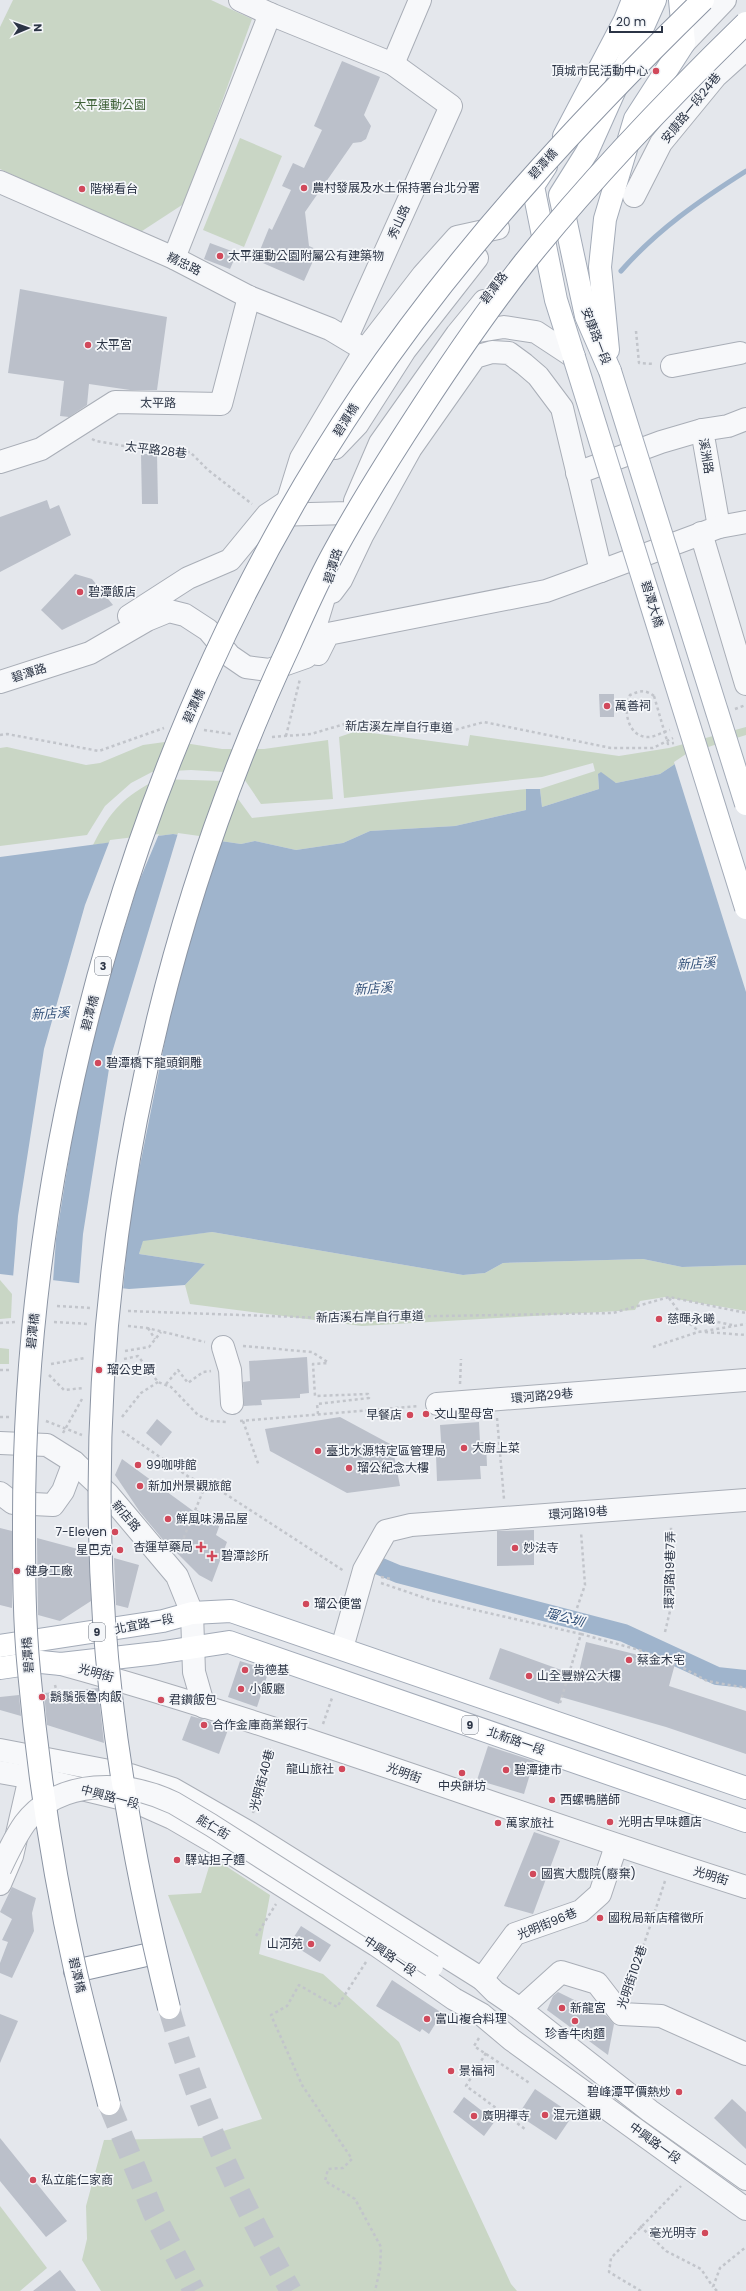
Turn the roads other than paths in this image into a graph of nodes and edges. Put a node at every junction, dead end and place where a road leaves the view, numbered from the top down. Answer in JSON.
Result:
{"nodes":[{"id":1,"x":420,"y":0,"type":"edge"},
{"id":2,"x":633,"y":0,"type":"edge"},
{"id":3,"x":655,"y":0,"type":"edge"},
{"id":4,"x":680,"y":0,"type":"edge"},
{"id":5,"x":703,"y":0,"type":"edge"},
{"id":6,"x":725,"y":0,"type":"edge"},
{"id":7,"x":255,"y":5,"type":"edge"},
{"id":8,"x":746,"y":23,"type":"edge"},
{"id":9,"x":684,"y":43,"type":"junction"},
{"id":10,"x":746,"y":49,"type":"edge"},
{"id":11,"x":393,"y":64,"type":"junction"},
{"id":12,"x":552,"y":156,"type":"junction"},
{"id":13,"x":0,"y":182,"type":"edge"},
{"id":14,"x":533,"y":186,"type":"junction"},
{"id":15,"x":560,"y":195,"type":"junction"},
{"id":16,"x":634,"y":196,"type":"dead end"},
{"id":17,"x":539,"y":226,"type":"junction"},
{"id":18,"x":499,"y":228,"type":"junction"},
{"id":19,"x":174,"y":258,"type":"junction"},
{"id":20,"x":249,"y":298,"type":"junction"},
{"id":21,"x":457,"y":334,"type":"junction"},
{"id":22,"x":347,"y":337,"type":"junction"},
{"id":23,"x":365,"y":350,"type":"junction"},
{"id":24,"x":744,"y":354,"type":"edge"},
{"id":25,"x":574,"y":357,"type":"junction"},
{"id":26,"x":672,"y":366,"type":"dead end"},
{"id":27,"x":610,"y":372,"type":"junction"},
{"id":28,"x":746,"y":419,"type":"edge"},
{"id":29,"x":702,"y":430,"type":"junction"},
{"id":30,"x":0,"y":462,"type":"edge"},
{"id":31,"x":577,"y":473,"type":"junction"},
{"id":32,"x":288,"y":501,"type":"junction"},
{"id":33,"x":383,"y":501,"type":"junction"},
{"id":34,"x":350,"y":512,"type":"junction"},
{"id":35,"x":267,"y":515,"type":"junction"},
{"id":36,"x":746,"y":522,"type":"edge"},
{"id":37,"x":710,"y":530,"type":"junction"},
{"id":38,"x":601,"y":571,"type":"junction"},
{"id":39,"x":321,"y":606,"type":"junction"},
{"id":40,"x":312,"y":656,"type":"junction"},
{"id":41,"x":0,"y":671,"type":"edge"},
{"id":42,"x":0,"y":682,"type":"edge"},
{"id":43,"x":746,"y":684,"type":"edge"},
{"id":44,"x":746,"y":804,"type":"edge"},
{"id":45,"x":746,"y":908,"type":"edge"},
{"id":46,"x":223,"y":1347,"type":"road end"},
{"id":47,"x":746,"y":1380,"type":"edge"},
{"id":48,"x":437,"y":1404,"type":"road end"},
{"id":49,"x":232,"y":1416,"type":"road end"},
{"id":50,"x":0,"y":1443,"type":"edge"},
{"id":51,"x":74,"y":1462,"type":"junction"},
{"id":52,"x":0,"y":1493,"type":"edge"},
{"id":53,"x":746,"y":1500,"type":"edge"},
{"id":54,"x":192,"y":1614,"type":"junction"},
{"id":55,"x":0,"y":1646,"type":"edge"},
{"id":56,"x":193,"y":1648,"type":"junction"},
{"id":57,"x":342,"y":1648,"type":"junction"},
{"id":58,"x":61,"y":1664,"type":"junction"},
{"id":59,"x":0,"y":1668,"type":"edge"},
{"id":60,"x":204,"y":1707,"type":"junction"},
{"id":61,"x":0,"y":1750,"type":"edge"},
{"id":62,"x":0,"y":1772,"type":"edge"},
{"id":63,"x":31,"y":1774,"type":"junction"},
{"id":64,"x":746,"y":1788,"type":"edge"},
{"id":65,"x":746,"y":1821,"type":"edge"},
{"id":66,"x":0,"y":1843,"type":"edge"},
{"id":67,"x":616,"y":1846,"type":"junction"},
{"id":68,"x":0,"y":1869,"type":"edge"},
{"id":69,"x":0,"y":1884,"type":"edge"},
{"id":70,"x":746,"y":1887,"type":"edge"},
{"id":71,"x":155,"y":1953,"type":"junction"},
{"id":72,"x":432,"y":1966,"type":"junction"},
{"id":73,"x":75,"y":1971,"type":"junction"},
{"id":74,"x":489,"y":1986,"type":"junction"},
{"id":75,"x":169,"y":2008,"type":"tunnel mouth"},
{"id":76,"x":520,"y":2009,"type":"junction"},
{"id":77,"x":482,"y":2024,"type":"junction"},
{"id":78,"x":746,"y":2054,"type":"edge"},
{"id":79,"x":109,"y":2104,"type":"tunnel mouth"},
{"id":80,"x":746,"y":2179,"type":"edge"},
{"id":81,"x":746,"y":2209,"type":"edge"}],
"edges":[{"from":1,"to":11,"type":"street"},
{"from":2,"to":12,"type":"main road"},
{"from":3,"to":15,"type":"main road"},
{"from":4,"to":9,"type":"main road"},
{"from":5,"to":73,"type":"main road","name":"碧潭橋","number":"3","bridge":true},
{"from":6,"to":9,"type":"street"},
{"from":7,"to":11,"type":"street"},
{"from":7,"to":19,"type":"street"},
{"from":8,"to":71,"type":"main road","bridge":true},
{"from":9,"to":27,"type":"main road","name":"安康路一段"},
{"from":10,"to":16,"type":"street","name":"安康路一段24巷"},
{"from":11,"to":22,"type":"street","name":"秀山路"},
{"from":12,"to":14,"type":"main road"},
{"from":12,"to":15,"type":"main road","name":"安康路一段"},
{"from":13,"to":19,"type":"street","name":"精忠路"},
{"from":14,"to":17,"type":"main road"},
{"from":14,"to":18,"type":"street","name":"碧潭路"},
{"from":15,"to":17,"type":"street","name":"碧潭路"},
{"from":15,"to":27,"type":"main road","name":"安康路一段"},
{"from":17,"to":21,"type":"street","name":"碧潭路"},
{"from":17,"to":25,"type":"main road","name":"碧潭大橋"},
{"from":18,"to":23,"type":"street"},
{"from":18,"to":32,"type":"street","name":"碧潭路"},
{"from":19,"to":20,"type":"street","name":"精忠路"},
{"from":20,"to":22,"type":"street","name":"精忠路"},
{"from":20,"to":30,"type":"street","name":"太平路"},
{"from":21,"to":25,"type":"street"},
{"from":21,"to":34,"type":"street","name":"碧潭路"},
{"from":22,"to":23,"type":"street","name":"精忠路"},
{"from":23,"to":32,"type":"street"},
{"from":24,"to":26,"type":"street"},
{"from":25,"to":45,"type":"main road","name":"碧潭大橋","bridge":true},
{"from":27,"to":44,"type":"main road","bridge":true},
{"from":28,"to":29,"type":"street","name":"溪洲路"},
{"from":29,"to":31,"type":"street"},
{"from":29,"to":37,"type":"street","name":"溪洲路"},
{"from":31,"to":33,"type":"street"},
{"from":31,"to":38,"type":"street"},
{"from":32,"to":35,"type":"street","name":"碧潭路"},
{"from":33,"to":34,"type":"street"},
{"from":33,"to":39,"type":"street"},
{"from":34,"to":35,"type":"street"},
{"from":34,"to":39,"type":"street","name":"碧潭路"},
{"from":35,"to":41,"type":"street","name":"碧潭路"},
{"from":36,"to":37,"type":"street"},
{"from":37,"to":38,"type":"street"},
{"from":37,"to":43,"type":"street","name":"溪洲路"},
{"from":38,"to":40,"type":"street"},
{"from":39,"to":40,"type":"street","name":"碧潭路"},
{"from":40,"to":42,"type":"street","name":"碧潭路"},
{"from":46,"to":49,"type":"street"},
{"from":47,"to":48,"type":"street","name":"環河路29巷"},
{"from":50,"to":51,"type":"street","name":"新店路"},
{"from":51,"to":52,"type":"street"},
{"from":51,"to":54,"type":"street","name":"新店路"},
{"from":53,"to":57,"type":"street","name":"環河路19巷"},
{"from":54,"to":55,"type":"main road","name":"北宜路一段","number":"9"},
{"from":54,"to":56,"type":"street","name":"新店路"},
{"from":54,"to":57,"type":"main road","number":"9"},
{"from":56,"to":58,"type":"main road","number":"9"},
{"from":56,"to":60,"type":"street","name":"新店路"},
{"from":56,"to":65,"type":"main road","name":"北新路一段","number":"9"},
{"from":57,"to":64,"type":"main road","number":"9"},
{"from":58,"to":59,"type":"main road","number":"9"},
{"from":58,"to":60,"type":"street","name":"光明街"},
{"from":60,"to":67,"type":"street","name":"光明街"},
{"from":61,"to":63,"type":"street","name":"中興路一段"},
{"from":62,"to":63,"type":"street","name":"中興路一段"},
{"from":63,"to":66,"type":"street"},
{"from":63,"to":69,"type":"street"},
{"from":63,"to":74,"type":"street","name":"中興路一段"},
{"from":63,"to":77,"type":"street","name":"中興路一段"},
{"from":67,"to":70,"type":"street","name":"光明街"},
{"from":67,"to":74,"type":"street","name":"光明街96巷"},
{"from":68,"to":72,"type":"street","name":"能仁街","bridge":true},
{"from":71,"to":73,"type":"main road"},
{"from":71,"to":75,"type":"main road","bridge":true},
{"from":72,"to":74,"type":"street"},
{"from":72,"to":77,"type":"street"},
{"from":73,"to":79,"type":"main road","name":"碧潭橋","number":"3","bridge":true},
{"from":74,"to":76,"type":"street","name":"中興路一段"},
{"from":76,"to":78,"type":"street","name":"光明街102巷"},
{"from":76,"to":80,"type":"street","name":"中興路一段"},
{"from":77,"to":81,"type":"street","name":"中興路一段"}]}
